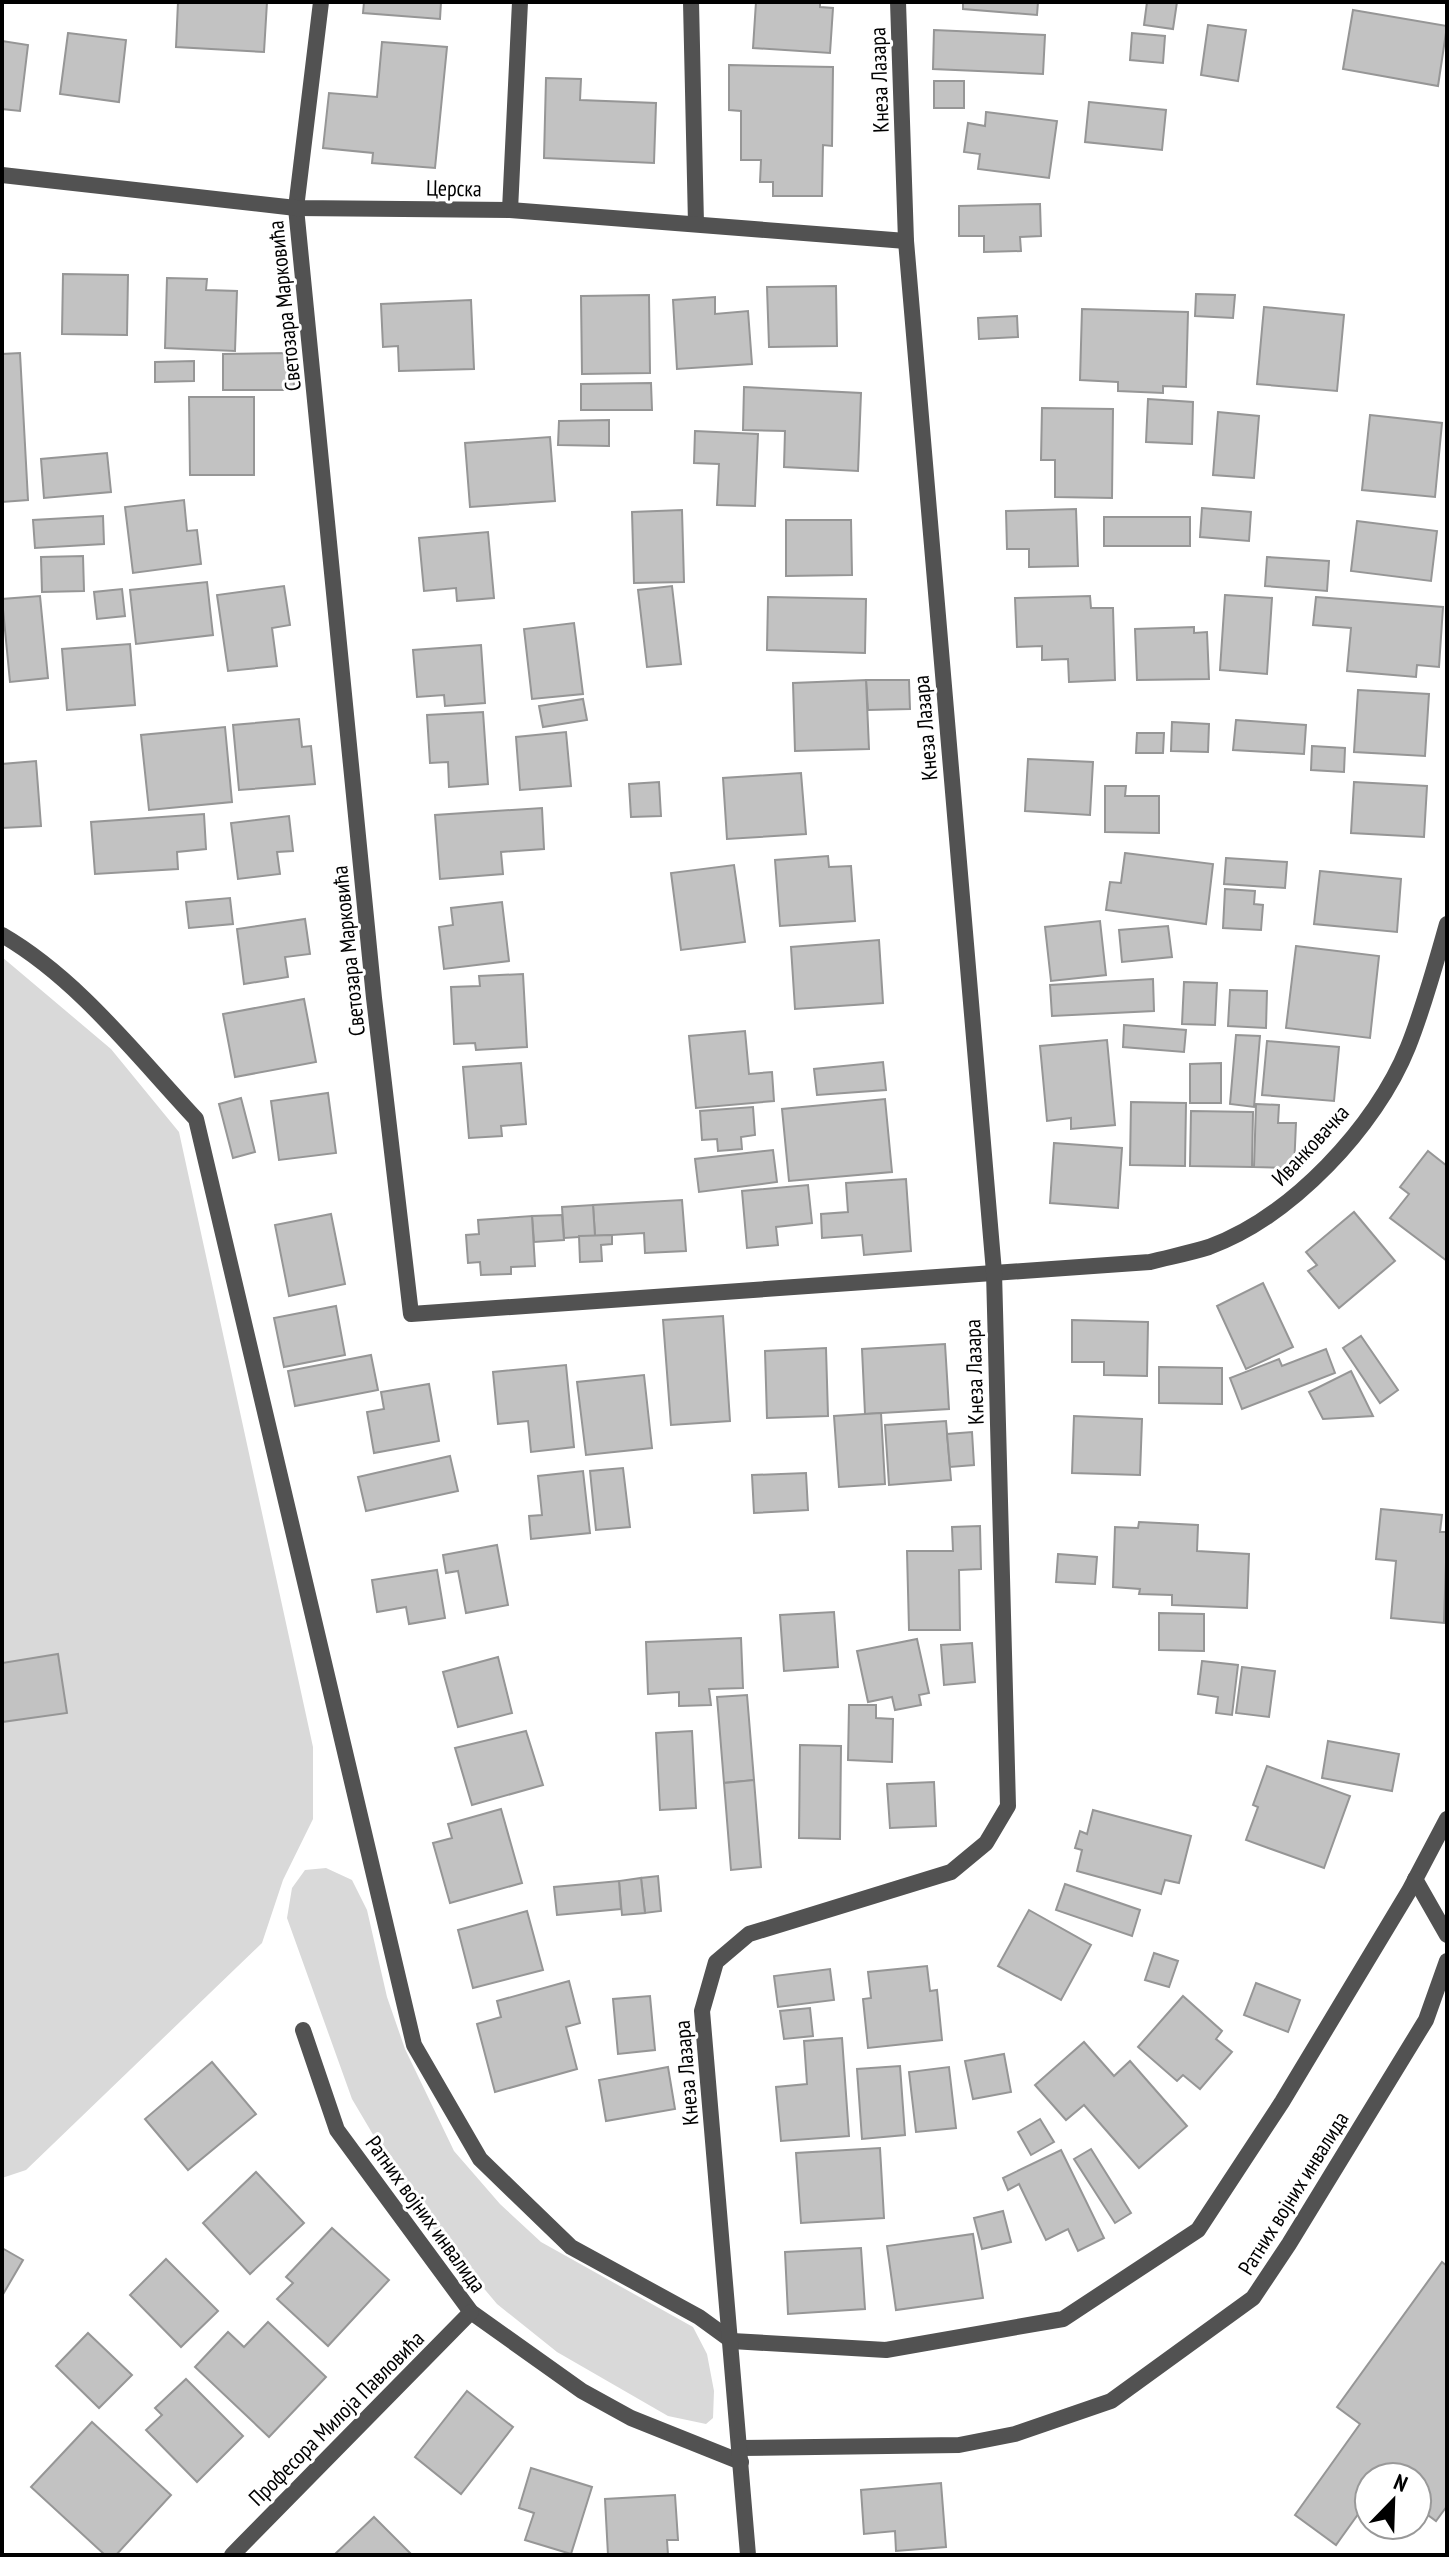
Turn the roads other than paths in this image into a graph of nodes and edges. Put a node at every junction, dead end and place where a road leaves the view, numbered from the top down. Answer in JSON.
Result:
{"nodes":[{"id":1,"x":321,"y":2,"type":"edge"},
{"id":2,"x":520,"y":2,"type":"edge"},
{"id":3,"x":691,"y":2,"type":"edge"},
{"id":4,"x":898,"y":2,"type":"edge"},
{"id":5,"x":2,"y":175,"type":"edge"},
{"id":6,"x":296,"y":208,"type":"junction"},
{"id":7,"x":510,"y":210,"type":"junction"},
{"id":8,"x":696,"y":224,"type":"junction"},
{"id":9,"x":906,"y":241,"type":"junction"},
{"id":10,"x":1447,"y":924,"type":"edge"},
{"id":11,"x":2,"y":935,"type":"edge"},
{"id":12,"x":994,"y":1272,"type":"junction"},
{"id":13,"x":1447,"y":1819,"type":"edge"},
{"id":14,"x":1415,"y":1879,"type":"junction"},
{"id":15,"x":1447,"y":1935,"type":"edge"},
{"id":16,"x":1447,"y":1961,"type":"edge"},
{"id":17,"x":303,"y":2030,"type":"dead end"},
{"id":18,"x":471,"y":2312,"type":"junction"},
{"id":19,"x":732,"y":2341,"type":"junction"},
{"id":20,"x":741,"y":2455,"type":"junction"},
{"id":21,"x":232,"y":2555,"type":"edge"},
{"id":22,"x":748,"y":2555,"type":"edge"}],
"edges":[{"from":1,"to":6,"type":"street","name":"Светозара Марковића"},
{"from":2,"to":7,"type":"street"},
{"from":3,"to":8,"type":"street"},
{"from":4,"to":9,"type":"street","name":"Кнеза Лазара"},
{"from":5,"to":6,"type":"street","name":"Церска"},
{"from":6,"to":7,"type":"street","name":"Церска"},
{"from":6,"to":12,"type":"street","name":"Светозара Марковића"},
{"from":7,"to":8,"type":"street","name":"Церска"},
{"from":8,"to":9,"type":"street","name":"Церска"},
{"from":9,"to":12,"type":"street","name":"Кнеза Лазара"},
{"from":10,"to":12,"type":"street","name":"Иванковачка"},
{"from":11,"to":19,"type":"street"},
{"from":12,"to":19,"type":"street","name":"Кнеза Лазара"},
{"from":13,"to":14,"type":"street"},
{"from":14,"to":15,"type":"street"},
{"from":14,"to":19,"type":"street"},
{"from":16,"to":20,"type":"street","name":"Ратних војних инвалида"},
{"from":17,"to":18,"type":"street","name":"Ратних војних инвалида"},
{"from":18,"to":20,"type":"street","name":"Ратних војних инвалида"},
{"from":18,"to":21,"type":"street","name":"Професора Милоја Павловића"},
{"from":19,"to":20,"type":"street","name":"Кнеза Лазара"},
{"from":20,"to":22,"type":"street","name":"Кнеза Лазара"}]}
